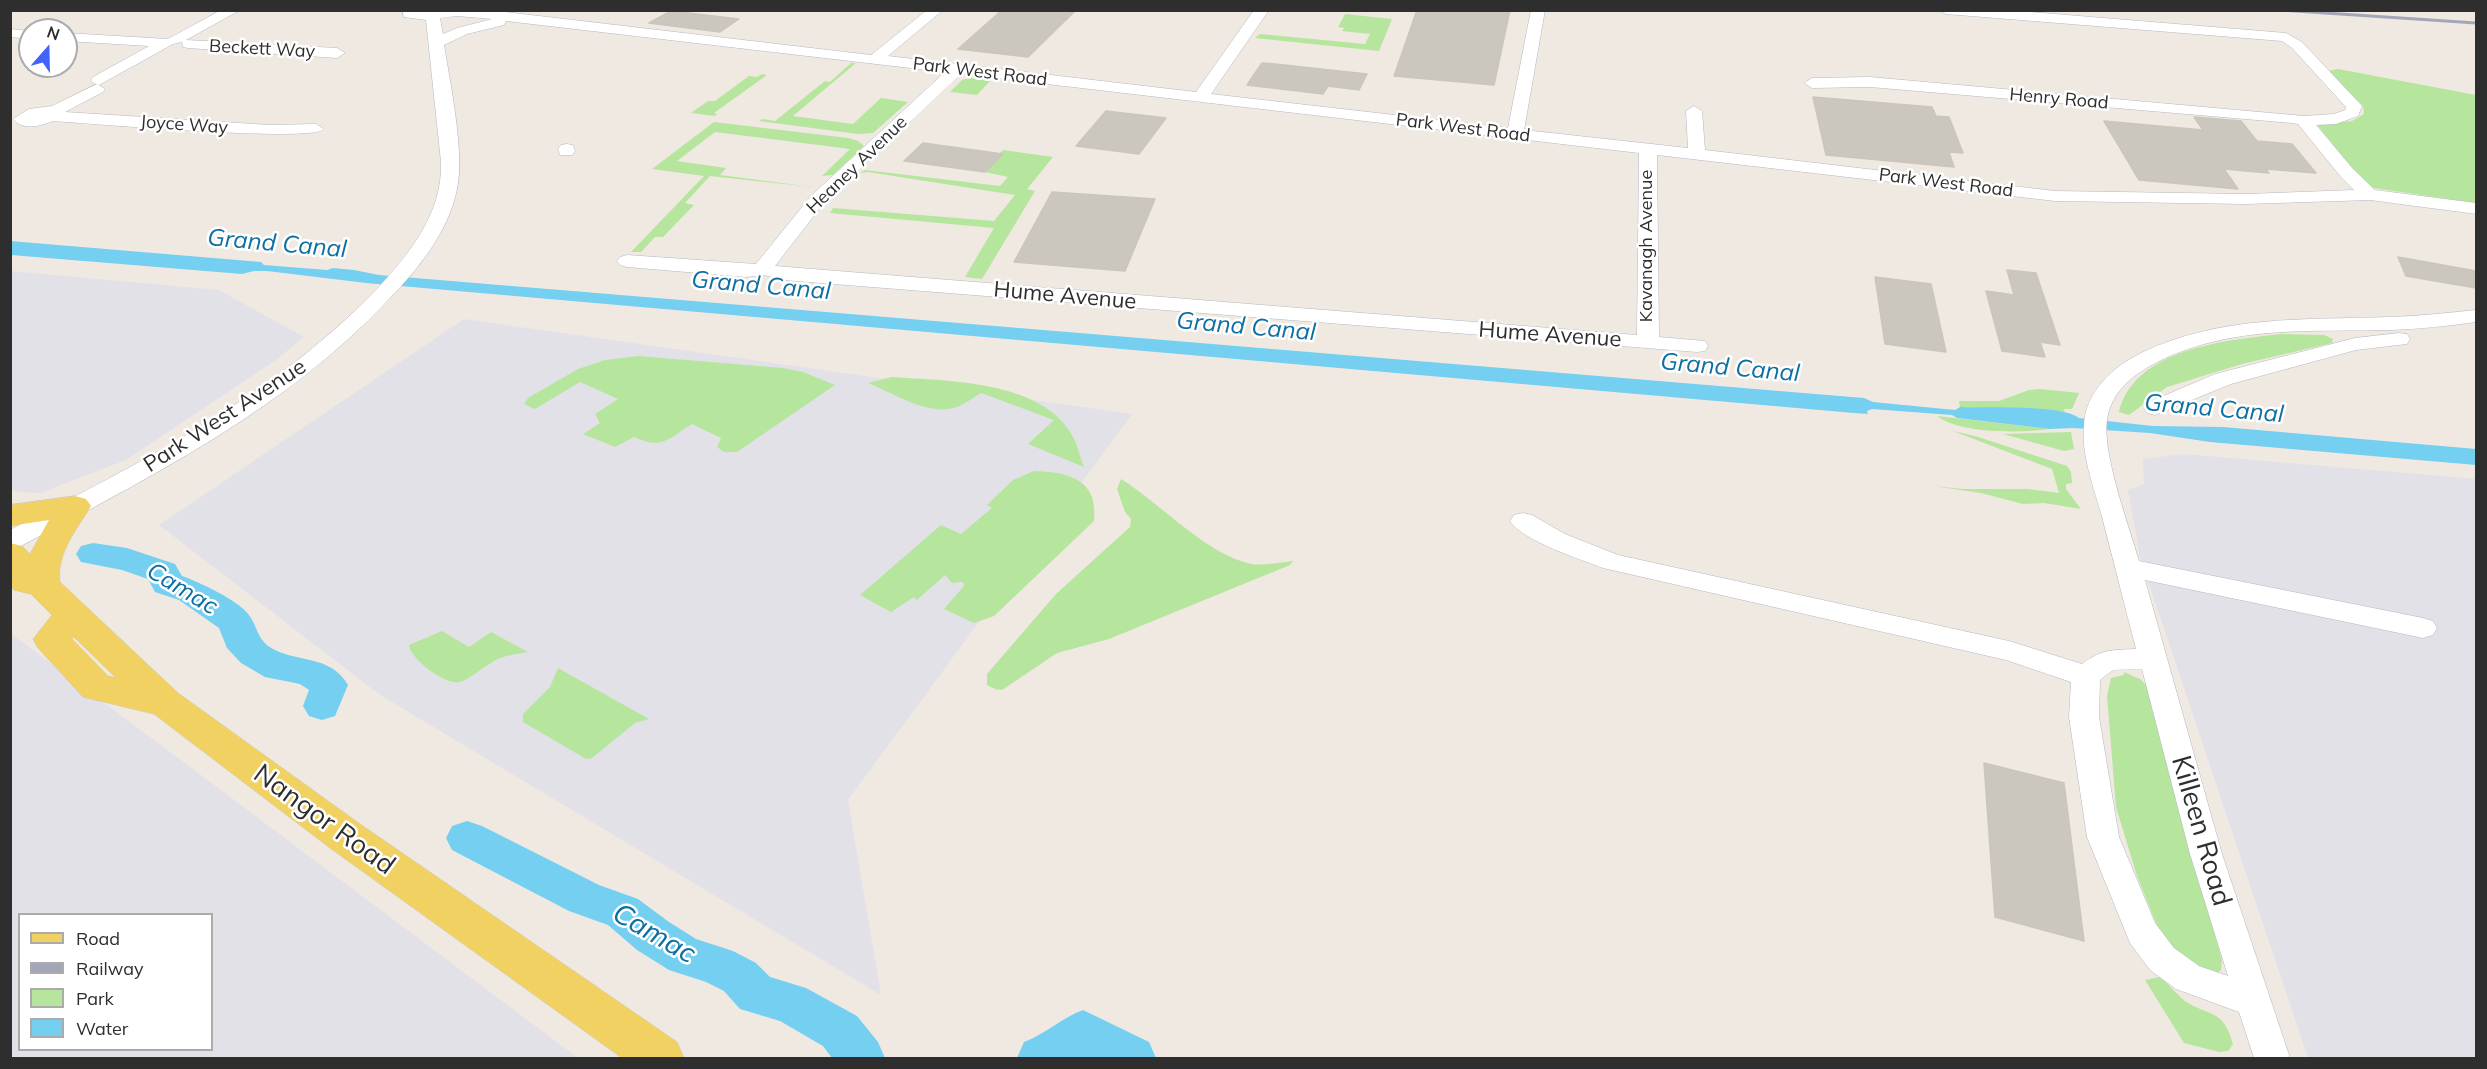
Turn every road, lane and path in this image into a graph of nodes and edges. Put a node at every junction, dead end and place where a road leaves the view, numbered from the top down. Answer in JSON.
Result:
{"nodes":[{"id":1,"x":233,"y":10,"type":"edge"},
{"id":2,"x":248,"y":10,"type":"edge"},
{"id":3,"x":409,"y":10,"type":"edge"},
{"id":4,"x":451,"y":10,"type":"edge"},
{"id":5,"x":936,"y":10,"type":"edge"},
{"id":6,"x":1262,"y":10,"type":"edge"},
{"id":7,"x":1538,"y":10,"type":"edge"},
{"id":8,"x":1946,"y":10,"type":"edge"},
{"id":9,"x":433,"y":16,"type":"junction"},
{"id":10,"x":529,"y":20,"type":"junction"},
{"id":11,"x":78,"y":38,"type":"edge"},
{"id":12,"x":436,"y":43,"type":"junction"},
{"id":13,"x":176,"y":44,"type":"junction"},
{"id":14,"x":337,"y":53,"type":"dead end"},
{"id":15,"x":875,"y":59,"type":"junction"},
{"id":16,"x":958,"y":69,"type":"junction"},
{"id":17,"x":1812,"y":83,"type":"dead end"},
{"id":18,"x":1202,"y":97,"type":"junction"},
{"id":19,"x":1694,"y":111,"type":"dead end"},
{"id":20,"x":36,"y":114,"type":"edge"},
{"id":21,"x":2305,"y":121,"type":"junction"},
{"id":22,"x":316,"y":129,"type":"dead end"},
{"id":23,"x":1515,"y":134,"type":"junction"},
{"id":24,"x":1648,"y":149,"type":"junction"},
{"id":25,"x":1697,"y":155,"type":"junction"},
{"id":26,"x":2370,"y":195,"type":"junction"},
{"id":27,"x":2476,"y":209,"type":"edge"},
{"id":28,"x":627,"y":261,"type":"dead end"},
{"id":29,"x":764,"y":269,"type":"junction"},
{"id":30,"x":2476,"y":316,"type":"edge"},
{"id":31,"x":2325,"y":325,"type":"junction"},
{"id":32,"x":2476,"y":335,"type":"edge"},
{"id":33,"x":1648,"y":342,"type":"junction"},
{"id":34,"x":2355,"y":344,"type":"junction"},
{"id":35,"x":1697,"y":346,"type":"dead end"},
{"id":36,"x":2155,"y":408,"type":"dead end"},
{"id":37,"x":75,"y":506,"type":"junction"},
{"id":38,"x":10,"y":516,"type":"edge"},
{"id":39,"x":1523,"y":521,"type":"dead end"},
{"id":40,"x":10,"y":541,"type":"edge"},
{"id":41,"x":10,"y":554,"type":"edge"},
{"id":42,"x":2128,"y":568,"type":"junction"},
{"id":43,"x":27,"y":582,"type":"edge"},
{"id":44,"x":2423,"y":628,"type":"dead end"},
{"id":45,"x":2153,"y":659,"type":"junction"},
{"id":46,"x":2086,"y":676,"type":"junction"},
{"id":47,"x":2253,"y":1001,"type":"junction"},
{"id":48,"x":660,"y":1059,"type":"edge"},
{"id":49,"x":2272,"y":1059,"type":"edge"}],
"edges":[{"from":1,"to":13,"type":"street"},
{"from":2,"to":13,"type":"street"},
{"from":3,"to":9,"type":"street"},
{"from":4,"to":9,"type":"street"},
{"from":4,"to":10,"type":"street","name":"Park West Road"},
{"from":5,"to":15,"type":"street"},
{"from":6,"to":18,"type":"street"},
{"from":7,"to":23,"type":"street"},
{"from":8,"to":21,"type":"street","name":"Henry Road"},
{"from":9,"to":12,"type":"street","name":"Park West Avenue"},
{"from":10,"to":12,"type":"street"},
{"from":10,"to":15,"type":"street","name":"Park West Road"},
{"from":11,"to":13,"type":"street","name":"Beckett Way"},
{"from":12,"to":37,"type":"street","name":"Park West Avenue"},
{"from":13,"to":14,"type":"street","name":"Beckett Way"},
{"from":13,"to":20,"type":"street"},
{"from":15,"to":16,"type":"street","name":"Park West Road"},
{"from":16,"to":18,"type":"street","name":"Park West Road"},
{"from":16,"to":29,"type":"street","name":"Heaney Avenue"},
{"from":17,"to":21,"type":"street","name":"Henry Road"},
{"from":18,"to":23,"type":"street","name":"Park West Road"},
{"from":19,"to":25,"type":"street"},
{"from":20,"to":22,"type":"street","name":"Joyce Way"},
{"from":21,"to":26,"type":"street"},
{"from":23,"to":24,"type":"street","name":"Park West Road"},
{"from":24,"to":25,"type":"street","name":"Park West Road"},
{"from":24,"to":33,"type":"street","name":"Kavanagh Avenue"},
{"from":25,"to":26,"type":"street","name":"Park West Road"},
{"from":26,"to":27,"type":"street","name":"Park West Road"},
{"from":28,"to":29,"type":"street","name":"Hume Avenue"},
{"from":29,"to":33,"type":"street","name":"Hume Avenue"},
{"from":30,"to":31,"type":"street","name":"Killeen Road"},
{"from":31,"to":34,"type":"street"},
{"from":31,"to":42,"type":"street","name":"Killeen Road"},
{"from":32,"to":34,"type":"street"},
{"from":33,"to":35,"type":"street","name":"Hume Avenue"},
{"from":34,"to":36,"type":"street"},
{"from":37,"to":38,"type":"main road"},
{"from":37,"to":40,"type":"street","name":"Park West Avenue"},
{"from":37,"to":43,"type":"main road"},
{"from":39,"to":46,"type":"street"},
{"from":41,"to":43,"type":"main road"},
{"from":42,"to":44,"type":"street"},
{"from":42,"to":45,"type":"street","name":"Killeen Road"},
{"from":43,"to":48,"type":"main road","name":"Nangor Road"},
{"from":45,"to":46,"type":"street"},
{"from":45,"to":47,"type":"street","name":"Killeen Road"},
{"from":46,"to":47,"type":"street"},
{"from":47,"to":49,"type":"street","name":"Killeen Road"}]}
